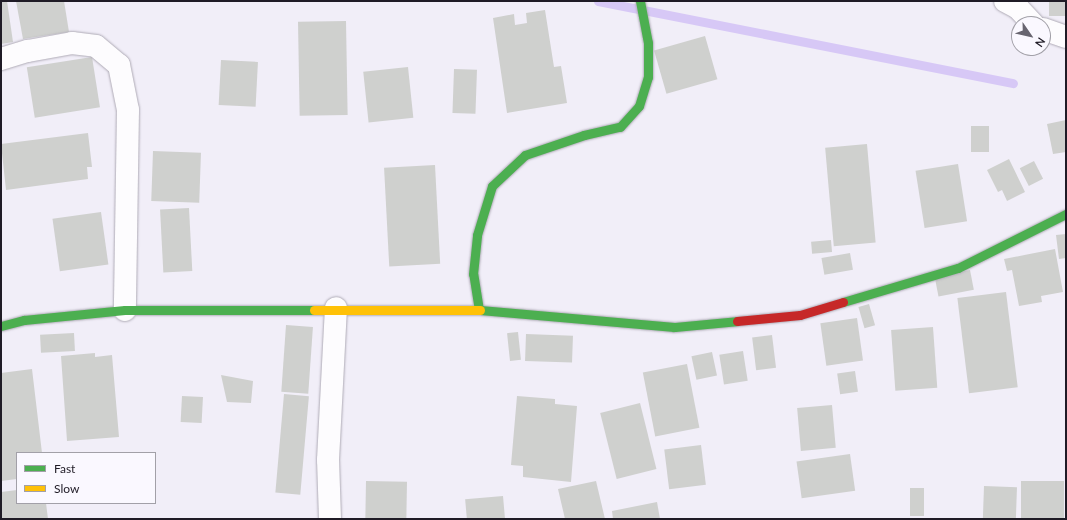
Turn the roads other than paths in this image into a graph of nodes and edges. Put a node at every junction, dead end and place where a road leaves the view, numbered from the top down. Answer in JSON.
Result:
{"nodes":[{"id":1,"x":640,"y":1,"type":"edge"},
{"id":2,"x":1005,"y":1,"type":"edge"},
{"id":3,"x":1026,"y":16,"type":"edge"},
{"id":4,"x":1051,"y":32,"type":"edge"},
{"id":5,"x":1066,"y":37,"type":"edge"},
{"id":6,"x":1,"y":59,"type":"edge"},
{"id":7,"x":1066,"y":214,"type":"edge"},
{"id":8,"x":336,"y":308,"type":"junction"},
{"id":9,"x":125,"y":310,"type":"junction"},
{"id":10,"x":479,"y":310,"type":"junction"},
{"id":11,"x":1,"y":326,"type":"edge"},
{"id":12,"x":330,"y":519,"type":"edge"}],
"edges":[{"from":1,"to":10,"type":"street"},
{"from":2,"to":3,"type":"street"},
{"from":4,"to":5,"type":"street"},
{"from":6,"to":9,"type":"street"},
{"from":7,"to":10,"type":"street"},
{"from":8,"to":9,"type":"street"},
{"from":8,"to":10,"type":"street"},
{"from":8,"to":12,"type":"street"},
{"from":9,"to":11,"type":"street"}]}
